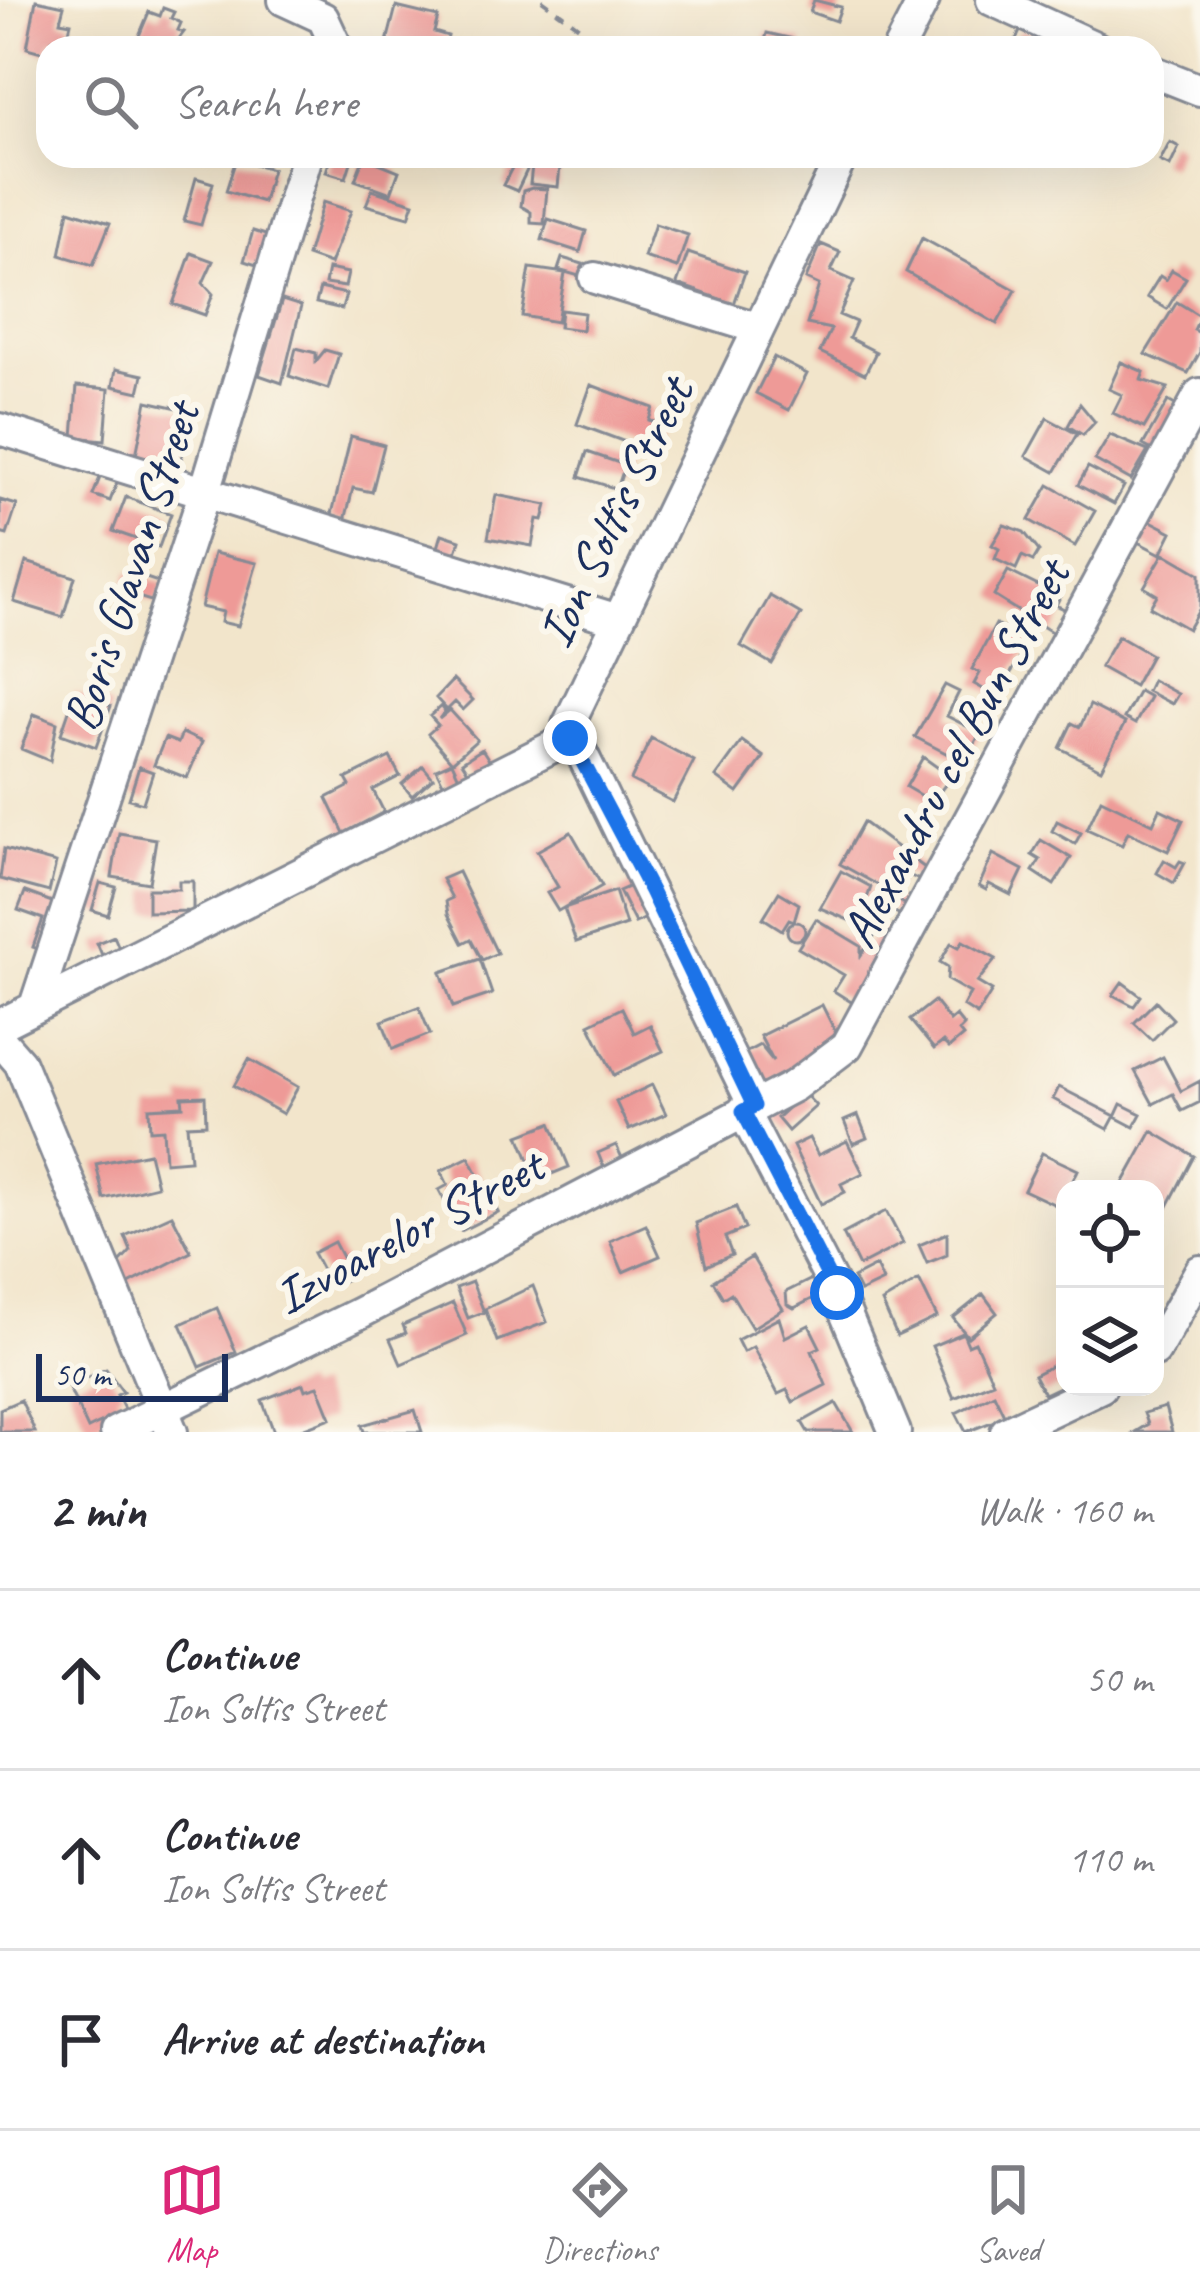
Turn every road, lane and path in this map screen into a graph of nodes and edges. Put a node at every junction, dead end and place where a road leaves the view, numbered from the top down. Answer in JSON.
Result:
{"nodes":[{"id":1,"x":284,"y":0,"type":"edge"},
{"id":2,"x":542,"y":0,"type":"edge"},
{"id":3,"x":924,"y":0,"type":"edge"},
{"id":4,"x":992,"y":0,"type":"edge"},
{"id":5,"x":332,"y":36,"type":"edge"},
{"id":6,"x":592,"y":36,"type":"edge"},
{"id":7,"x":905,"y":36,"type":"edge"},
{"id":8,"x":1071,"y":36,"type":"edge"},
{"id":9,"x":1164,"y":76,"type":"edge"},
{"id":10,"x":1200,"y":90,"type":"edge"},
{"id":11,"x":303,"y":168,"type":"edge"},
{"id":12,"x":833,"y":168,"type":"edge"},
{"id":13,"x":596,"y":278,"type":"dead end"},
{"id":14,"x":757,"y":328,"type":"junction"},
{"id":15,"x":1200,"y":394,"type":"edge"},
{"id":16,"x":0,"y":429,"type":"edge"},
{"id":17,"x":205,"y":491,"type":"junction"},
{"id":18,"x":615,"y":619,"type":"junction"},
{"id":19,"x":570,"y":738,"type":"junction"},
{"id":20,"x":36,"y":1003,"type":"junction"},
{"id":21,"x":0,"y":1024,"type":"edge"},
{"id":22,"x":0,"y":1040,"type":"edge"},
{"id":23,"x":748,"y":1109,"type":"junction"},
{"id":24,"x":1200,"y":1271,"type":"edge"},
{"id":25,"x":1164,"y":1335,"type":"edge"},
{"id":26,"x":1082,"y":1396,"type":"edge"},
{"id":27,"x":167,"y":1421,"type":"edge"},
{"id":28,"x":116,"y":1432,"type":"edge"},
{"id":29,"x":896,"y":1432,"type":"edge"},
{"id":30,"x":1006,"y":1432,"type":"edge"}],
"edges":[{"from":1,"to":5,"type":"street"},
{"from":2,"to":6,"type":"path"},
{"from":3,"to":7,"type":"street"},
{"from":4,"to":8,"type":"street"},
{"from":9,"to":10,"type":"street"},
{"from":11,"to":17,"type":"street","name":"Boris Glavan Street"},
{"from":12,"to":14,"type":"street","name":"Ion Soltîs Street"},
{"from":13,"to":14,"type":"street"},
{"from":14,"to":18,"type":"street","name":"Ion Soltîs Street"},
{"from":15,"to":23,"type":"street","name":"Alexandru cel Bun Street"},
{"from":16,"to":17,"type":"street"},
{"from":17,"to":18,"type":"street"},
{"from":17,"to":20,"type":"street","name":"Boris Glavan Street"},
{"from":18,"to":19,"type":"street","name":"Ion Soltîs Street"},
{"from":19,"to":20,"type":"street"},
{"from":19,"to":23,"type":"street"},
{"from":20,"to":21,"type":"street"},
{"from":22,"to":27,"type":"street"},
{"from":23,"to":27,"type":"street","name":"Izvoarelor Street"},
{"from":23,"to":29,"type":"street"},
{"from":24,"to":25,"type":"street"},
{"from":26,"to":30,"type":"street"},
{"from":27,"to":28,"type":"street","name":"Izvoarelor Street"}]}
